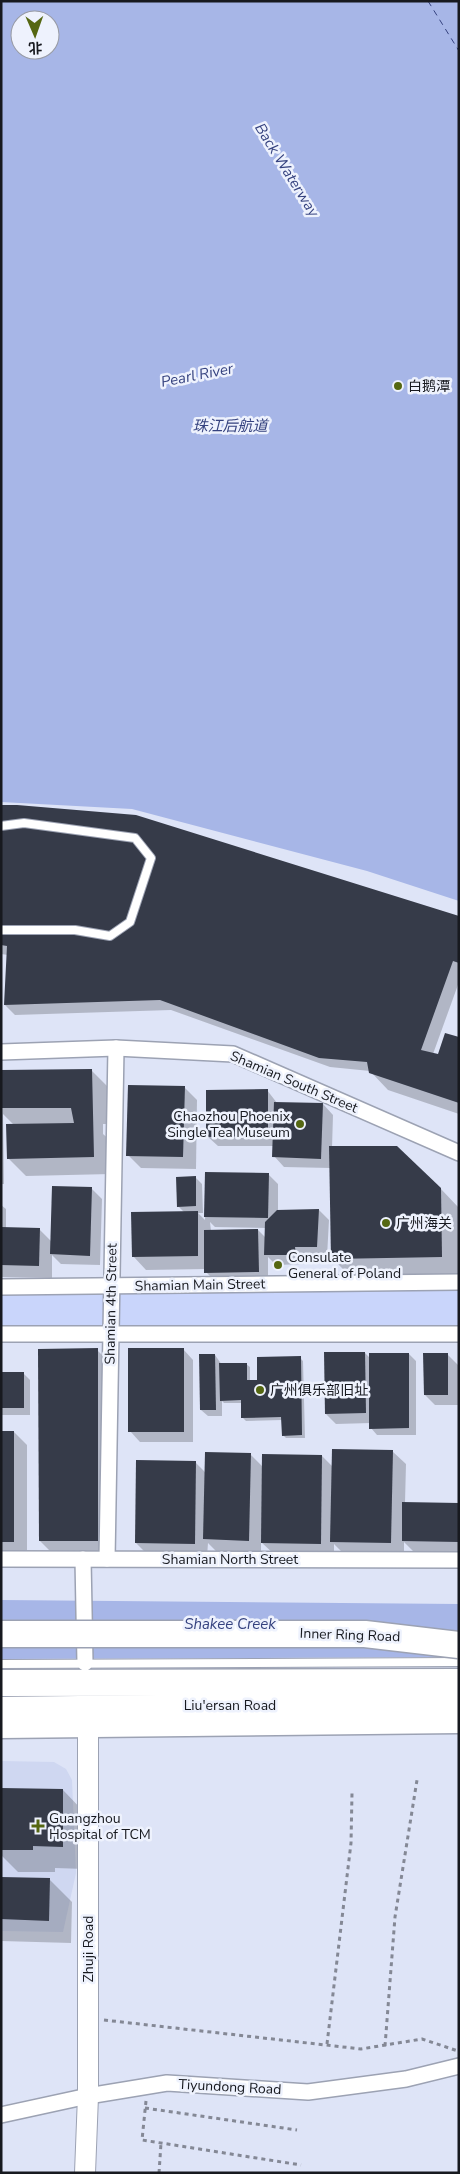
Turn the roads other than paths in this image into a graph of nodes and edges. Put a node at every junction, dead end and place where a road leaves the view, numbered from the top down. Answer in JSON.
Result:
{"nodes":[{"id":1,"x":1,"y":826,"type":"edge"},
{"id":2,"x":1,"y":930,"type":"edge"},
{"id":3,"x":116,"y":1048,"type":"junction"},
{"id":4,"x":1,"y":1052,"type":"edge"},
{"id":5,"x":459,"y":1153,"type":"edge"},
{"id":6,"x":459,"y":1282,"type":"edge"},
{"id":7,"x":111,"y":1286,"type":"junction"},
{"id":8,"x":1,"y":1287,"type":"edge"},
{"id":9,"x":110,"y":1333,"type":"junction"},
{"id":10,"x":1,"y":1334,"type":"edge"},
{"id":11,"x":459,"y":1334,"type":"edge"},
{"id":12,"x":1,"y":1559,"type":"edge"},
{"id":13,"x":83,"y":1559,"type":"junction"},
{"id":14,"x":108,"y":1559,"type":"junction"},
{"id":15,"x":459,"y":1560,"type":"edge"},
{"id":16,"x":1,"y":1634,"type":"edge"},
{"id":17,"x":459,"y":1645,"type":"edge"},
{"id":18,"x":85,"y":1662,"type":"junction"},
{"id":19,"x":459,"y":1662,"type":"edge"},
{"id":20,"x":1,"y":1664,"type":"edge"},
{"id":21,"x":459,"y":1682,"type":"edge"},
{"id":22,"x":1,"y":1683,"type":"edge"},
{"id":23,"x":459,"y":1702,"type":"edge"},
{"id":24,"x":1,"y":1708,"type":"edge"},
{"id":25,"x":459,"y":1722,"type":"edge"},
{"id":26,"x":88,"y":1725,"type":"junction"},
{"id":27,"x":1,"y":1727,"type":"edge"},
{"id":28,"x":459,"y":2066,"type":"edge"},
{"id":29,"x":88,"y":2096,"type":"junction"},
{"id":30,"x":1,"y":2115,"type":"edge"},
{"id":31,"x":85,"y":2173,"type":"edge"}],
"edges":[{"from":1,"to":2,"type":"lane"},
{"from":3,"to":4,"type":"street","name":"Shamian South Street"},
{"from":3,"to":5,"type":"street","name":"Shamian South Street"},
{"from":3,"to":7,"type":"street","name":"Shamian 4th Street"},
{"from":6,"to":7,"type":"street","name":"Shamian Main Street"},
{"from":7,"to":8,"type":"street","name":"Shamian Main Street"},
{"from":7,"to":9,"type":"street","name":"Shamian 4th Street"},
{"from":9,"to":10,"type":"street"},
{"from":9,"to":11,"type":"street"},
{"from":9,"to":14,"type":"street","name":"Shamian 4th Street"},
{"from":12,"to":13,"type":"street","name":"Shamian North Street"},
{"from":13,"to":14,"type":"street","name":"Shamian North Street"},
{"from":13,"to":18,"type":"street"},
{"from":14,"to":15,"type":"street","name":"Shamian North Street"},
{"from":16,"to":17,"type":"highway","name":"Inner Ring Road","bridge":true},
{"from":18,"to":19,"type":"lane"},
{"from":18,"to":20,"type":"lane"},
{"from":21,"to":22,"type":"highway"},
{"from":23,"to":24,"type":"main road","name":"Liu'ersan Road"},
{"from":25,"to":26,"type":"main road","name":"Liu'ersan Road"},
{"from":26,"to":27,"type":"main road","name":"Liu'ersan Road"},
{"from":26,"to":29,"type":"street","name":"Zhuji Road"},
{"from":28,"to":29,"type":"street","name":"Tiyundong Road"},
{"from":29,"to":30,"type":"street","name":"Tiyundong Road"},
{"from":29,"to":31,"type":"street","name":"Zhuji Road"}]}
